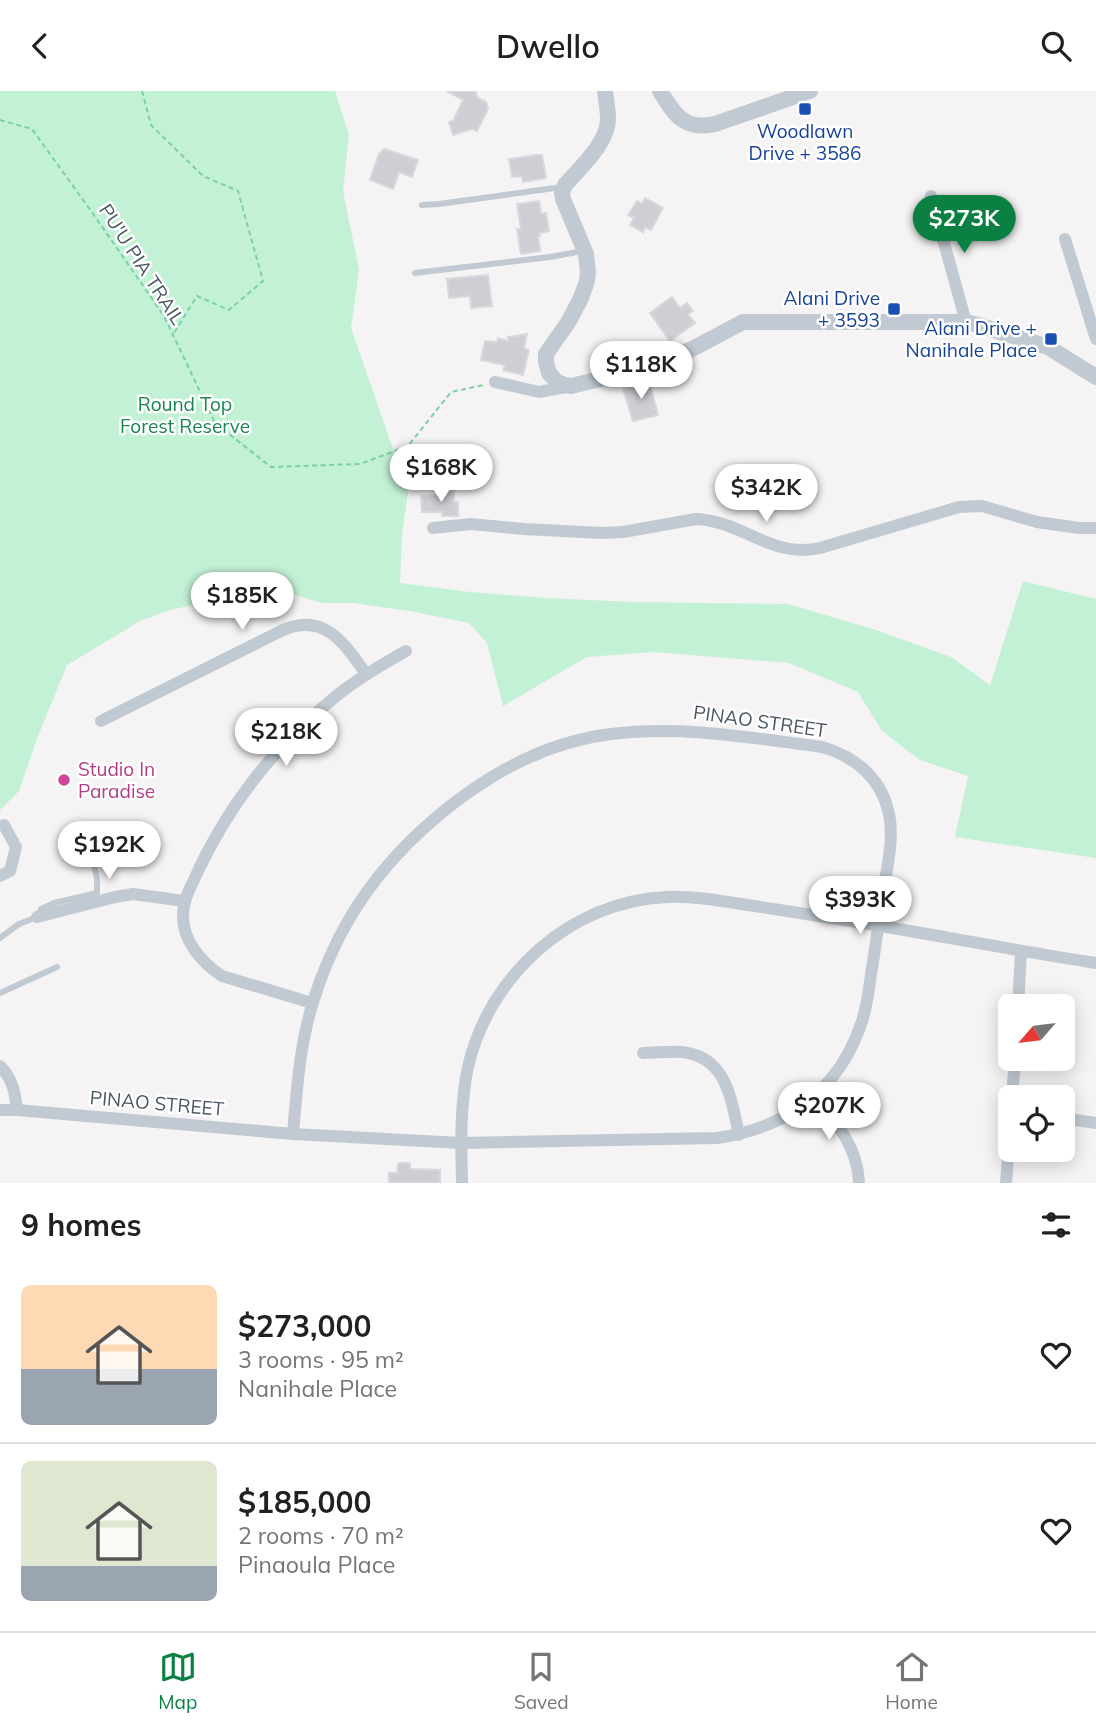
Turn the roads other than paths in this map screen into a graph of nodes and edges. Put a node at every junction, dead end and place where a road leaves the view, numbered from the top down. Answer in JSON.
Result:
{"nodes":[{"id":1,"x":605,"y":91,"type":"edge"},
{"id":2,"x":660,"y":91,"type":"edge"},
{"id":3,"x":810,"y":91,"type":"edge"},
{"id":4,"x":564,"y":187,"type":"junction"},
{"id":5,"x":931,"y":196,"type":"dead end"},
{"id":6,"x":422,"y":205,"type":"dead end"},
{"id":7,"x":1065,"y":239,"type":"dead end"},
{"id":8,"x":584,"y":251,"type":"junction"},
{"id":9,"x":415,"y":273,"type":"dead end"},
{"id":10,"x":966,"y":323,"type":"junction"},
{"id":11,"x":1096,"y":339,"type":"edge"},
{"id":12,"x":1096,"y":377,"type":"edge"},
{"id":13,"x":495,"y":382,"type":"road end"},
{"id":14,"x":571,"y":386,"type":"junction"},
{"id":15,"x":432,"y":528,"type":"dead end"},
{"id":16,"x":1096,"y":528,"type":"edge"},
{"id":17,"x":406,"y":651,"type":"dead end"},
{"id":18,"x":366,"y":674,"type":"junction"},
{"id":19,"x":101,"y":721,"type":"dead end"},
{"id":20,"x":4,"y":825,"type":"dead end"},
{"id":21,"x":76,"y":862,"type":"dead end"},
{"id":22,"x":0,"y":876,"type":"edge"},
{"id":23,"x":184,"y":901,"type":"junction"},
{"id":24,"x":37,"y":918,"type":"junction"},
{"id":25,"x":878,"y":925,"type":"junction"},
{"id":26,"x":0,"y":938,"type":"edge"},
{"id":27,"x":1021,"y":952,"type":"junction"},
{"id":28,"x":1096,"y":963,"type":"edge"},
{"id":29,"x":57,"y":967,"type":"dead end"},
{"id":30,"x":0,"y":993,"type":"edge"},
{"id":31,"x":1019,"y":994,"type":"edge"},
{"id":32,"x":312,"y":1003,"type":"junction"},
{"id":33,"x":643,"y":1053,"type":"dead end"},
{"id":34,"x":0,"y":1066,"type":"edge"},
{"id":35,"x":813,"y":1097,"type":"junction"},
{"id":36,"x":0,"y":1110,"type":"edge"},
{"id":37,"x":17,"y":1110,"type":"junction"},
{"id":38,"x":1075,"y":1120,"type":"edge"},
{"id":39,"x":1096,"y":1123,"type":"edge"},
{"id":40,"x":293,"y":1134,"type":"junction"},
{"id":41,"x":739,"y":1135,"type":"junction"},
{"id":42,"x":461,"y":1143,"type":"junction"},
{"id":43,"x":1008,"y":1162,"type":"edge"},
{"id":44,"x":462,"y":1183,"type":"edge"},
{"id":45,"x":859,"y":1183,"type":"edge"},
{"id":46,"x":1006,"y":1183,"type":"edge"}],
"edges":[{"from":1,"to":4,"type":"street"},
{"from":2,"to":3,"type":"street"},
{"from":4,"to":6,"type":"lane"},
{"from":4,"to":8,"type":"street"},
{"from":5,"to":10,"type":"street"},
{"from":7,"to":11,"type":"street"},
{"from":8,"to":9,"type":"lane"},
{"from":8,"to":14,"type":"street"},
{"from":10,"to":12,"type":"street"},
{"from":10,"to":14,"type":"street"},
{"from":13,"to":14,"type":"street"},
{"from":15,"to":16,"type":"street"},
{"from":17,"to":18,"type":"street"},
{"from":18,"to":19,"type":"street"},
{"from":18,"to":23,"type":"street"},
{"from":20,"to":22,"type":"street"},
{"from":21,"to":24,"type":"lane"},
{"from":23,"to":24,"type":"street"},
{"from":23,"to":32,"type":"street"},
{"from":24,"to":26,"type":"lane"},
{"from":25,"to":27,"type":"street"},
{"from":25,"to":32,"type":"street","name":"PINAO STREET"},
{"from":25,"to":35,"type":"street","name":"PINAO STREET"},
{"from":25,"to":42,"type":"street"},
{"from":27,"to":28,"type":"street"},
{"from":27,"to":31,"type":"street"},
{"from":29,"to":30,"type":"lane"},
{"from":32,"to":40,"type":"street","name":"PINAO STREET"},
{"from":33,"to":41,"type":"street"},
{"from":34,"to":37,"type":"street"},
{"from":35,"to":41,"type":"street","name":"PINAO STREET"},
{"from":35,"to":45,"type":"street"},
{"from":36,"to":37,"type":"street","name":"PINAO STREET"},
{"from":37,"to":40,"type":"street","name":"PINAO STREET"},
{"from":38,"to":39,"type":"street"},
{"from":40,"to":42,"type":"street","name":"PINAO STREET"},
{"from":41,"to":42,"type":"street","name":"PINAO STREET"},
{"from":42,"to":44,"type":"street"},
{"from":43,"to":46,"type":"street"}]}
